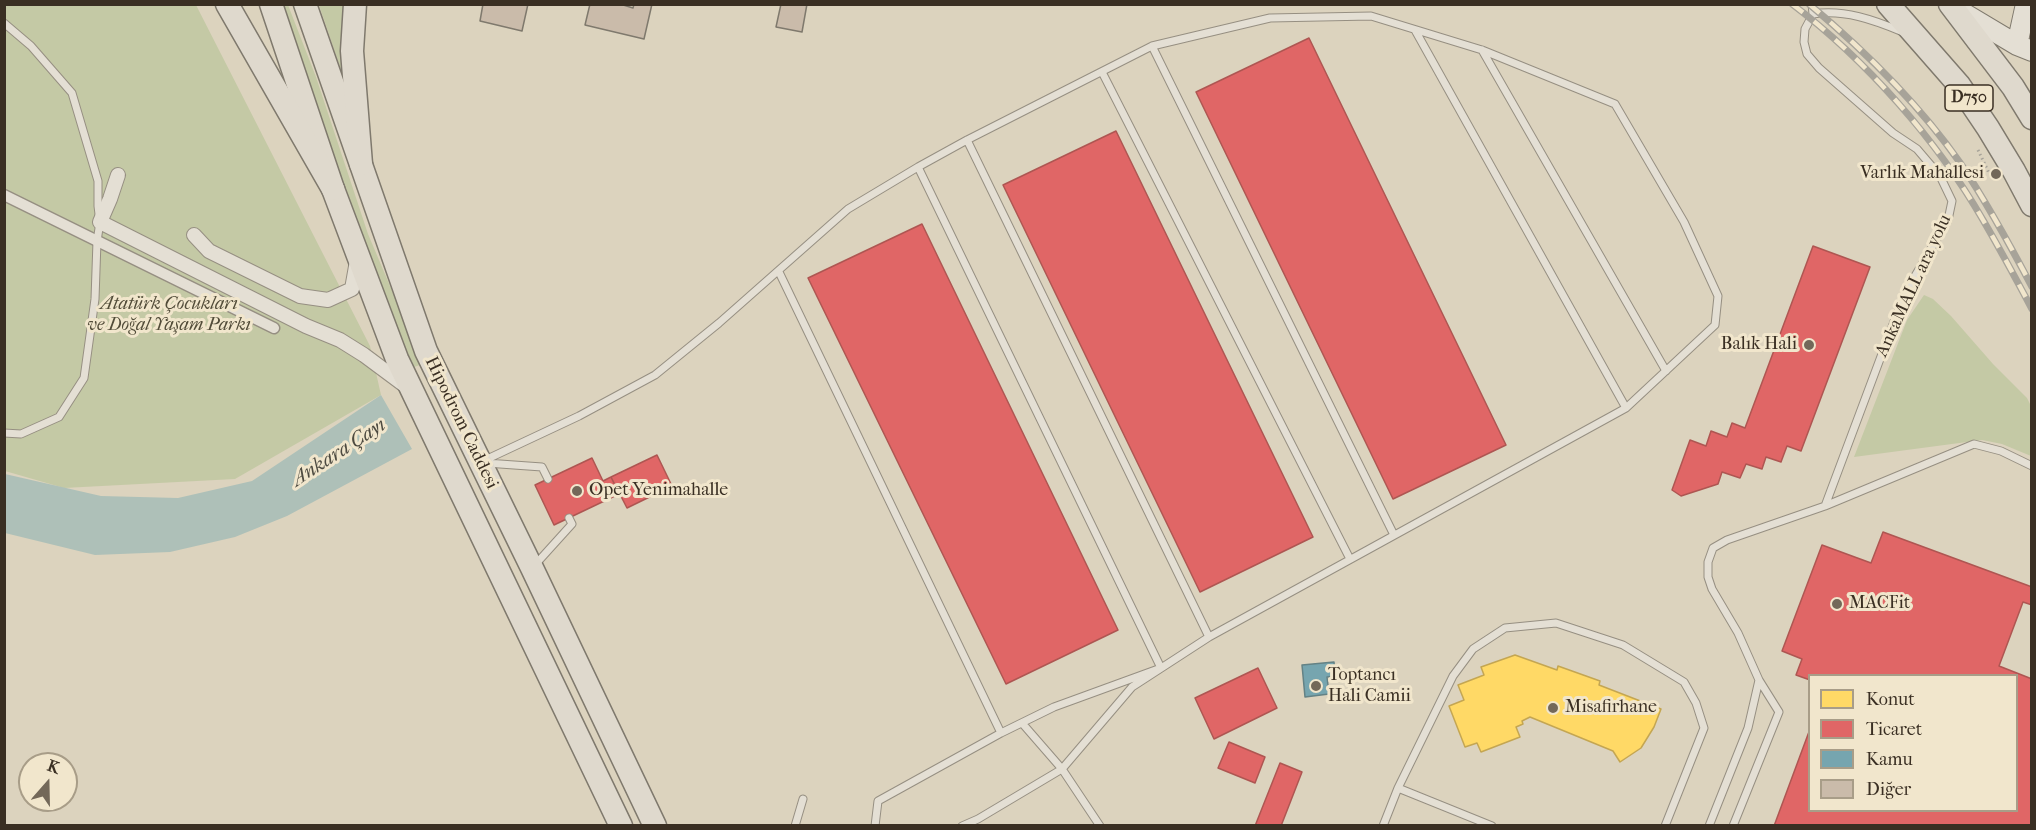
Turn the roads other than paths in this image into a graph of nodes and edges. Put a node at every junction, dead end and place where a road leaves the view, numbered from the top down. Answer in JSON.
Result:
{"nodes":[{"id":1,"x":227,"y":4,"type":"edge"},
{"id":2,"x":271,"y":4,"type":"edge"},
{"id":3,"x":305,"y":4,"type":"edge"},
{"id":4,"x":355,"y":4,"type":"edge"},
{"id":5,"x":1812,"y":4,"type":"edge"},
{"id":6,"x":1888,"y":4,"type":"edge"},
{"id":7,"x":2026,"y":4,"type":"edge"},
{"id":8,"x":1950,"y":5,"type":"edge"},
{"id":9,"x":1813,"y":14,"type":"junction"},
{"id":10,"x":4,"y":23,"type":"edge"},
{"id":11,"x":1415,"y":30,"type":"junction"},
{"id":12,"x":1919,"y":39,"type":"junction"},
{"id":13,"x":1152,"y":46,"type":"junction"},
{"id":14,"x":2024,"y":48,"type":"edge"},
{"id":15,"x":1482,"y":50,"type":"junction"},
{"id":16,"x":1102,"y":72,"type":"junction"},
{"id":17,"x":2031,"y":118,"type":"edge"},
{"id":18,"x":967,"y":140,"type":"junction"},
{"id":19,"x":361,"y":164,"type":"junction"},
{"id":20,"x":918,"y":167,"type":"junction"},
{"id":21,"x":117,"y":175,"type":"dead end"},
{"id":22,"x":333,"y":189,"type":"junction"},
{"id":23,"x":4,"y":195,"type":"edge"},
{"id":24,"x":2031,"y":205,"type":"edge"},
{"id":25,"x":100,"y":222,"type":"junction"},
{"id":26,"x":194,"y":235,"type":"dead end"},
{"id":27,"x":97,"y":241,"type":"junction"},
{"id":28,"x":358,"y":256,"type":"junction"},
{"id":29,"x":779,"y":272,"type":"junction"},
{"id":30,"x":274,"y":328,"type":"dead end"},
{"id":31,"x":1666,"y":371,"type":"junction"},
{"id":32,"x":413,"y":392,"type":"junction"},
{"id":33,"x":1626,"y":408,"type":"junction"},
{"id":34,"x":4,"y":433,"type":"edge"},
{"id":35,"x":479,"y":463,"type":"junction"},
{"id":36,"x":2031,"y":466,"type":"edge"},
{"id":37,"x":548,"y":479,"type":"dead end"},
{"id":38,"x":1825,"y":506,"type":"junction"},
{"id":39,"x":568,"y":518,"type":"dead end"},
{"id":40,"x":1394,"y":535,"type":"junction"},
{"id":41,"x":1350,"y":560,"type":"junction"},
{"id":42,"x":532,"y":568,"type":"junction"},
{"id":43,"x":1209,"y":637,"type":"junction"},
{"id":44,"x":1161,"y":668,"type":"junction"},
{"id":45,"x":1759,"y":680,"type":"junction"},
{"id":46,"x":1022,"y":723,"type":"junction"},
{"id":47,"x":1001,"y":733,"type":"junction"},
{"id":48,"x":1062,"y":769,"type":"junction"},
{"id":49,"x":1398,"y":788,"type":"junction"},
{"id":50,"x":803,"y":799,"type":"dead end"},
{"id":51,"x":621,"y":825,"type":"edge"},
{"id":52,"x":655,"y":825,"type":"edge"},
{"id":53,"x":795,"y":825,"type":"edge"},
{"id":54,"x":875,"y":825,"type":"edge"},
{"id":55,"x":962,"y":825,"type":"edge"},
{"id":56,"x":1100,"y":825,"type":"edge"},
{"id":57,"x":1383,"y":825,"type":"edge"},
{"id":58,"x":1492,"y":825,"type":"edge"},
{"id":59,"x":1665,"y":825,"type":"edge"},
{"id":60,"x":1709,"y":825,"type":"edge"},
{"id":61,"x":1733,"y":825,"type":"edge"}],
"edges":[{"from":1,"to":22,"type":"main road"},
{"from":2,"to":22,"type":"main road","name":"Hipodrom Caddesi"},
{"from":3,"to":19,"type":"main road","name":"Hipodrom Caddesi"},
{"from":4,"to":19,"type":"main road"},
{"from":5,"to":9,"type":"lane"},
{"from":6,"to":12,"type":"main road","number":"D750"},
{"from":7,"to":14,"type":"main road"},
{"from":8,"to":14,"type":"main road"},
{"from":8,"to":17,"type":"main road","number":"D750"},
{"from":9,"to":12,"type":"lane"},
{"from":9,"to":38,"type":"lane","name":"AnkaMALL ara yolu"},
{"from":10,"to":25,"type":"lane"},
{"from":11,"to":13,"type":"lane"},
{"from":11,"to":15,"type":"lane"},
{"from":11,"to":33,"type":"lane"},
{"from":12,"to":24,"type":"main road","number":"D750"},
{"from":13,"to":16,"type":"lane"},
{"from":13,"to":40,"type":"lane"},
{"from":15,"to":31,"type":"lane"},
{"from":15,"to":31,"type":"lane"},
{"from":16,"to":18,"type":"lane"},
{"from":16,"to":41,"type":"lane"},
{"from":18,"to":20,"type":"lane"},
{"from":18,"to":43,"type":"lane"},
{"from":19,"to":35,"type":"main road","name":"Hipodrom Caddesi"},
{"from":20,"to":29,"type":"lane"},
{"from":20,"to":44,"type":"lane"},
{"from":21,"to":25,"type":"street"},
{"from":22,"to":28,"type":"main road","name":"Hipodrom Caddesi"},
{"from":23,"to":27,"type":"street"},
{"from":25,"to":27,"type":"lane"},
{"from":25,"to":32,"type":"street"},
{"from":26,"to":28,"type":"street"},
{"from":27,"to":30,"type":"street"},
{"from":27,"to":34,"type":"lane"},
{"from":28,"to":32,"type":"main road","name":"Hipodrom Caddesi"},
{"from":29,"to":35,"type":"lane"},
{"from":29,"to":47,"type":"lane"},
{"from":31,"to":33,"type":"lane"},
{"from":32,"to":51,"type":"main road","name":"Hipodrom Caddesi"},
{"from":33,"to":40,"type":"lane"},
{"from":35,"to":37,"type":"lane"},
{"from":35,"to":42,"type":"main road","name":"Hipodrom Caddesi"},
{"from":36,"to":38,"type":"lane"},
{"from":38,"to":45,"type":"lane"},
{"from":39,"to":42,"type":"lane"},
{"from":40,"to":41,"type":"lane"},
{"from":41,"to":43,"type":"lane"},
{"from":42,"to":52,"type":"main road","name":"Hipodrom Caddesi"},
{"from":43,"to":44,"type":"lane"},
{"from":44,"to":46,"type":"lane"},
{"from":44,"to":48,"type":"lane"},
{"from":45,"to":60,"type":"lane"},
{"from":45,"to":61,"type":"lane"},
{"from":46,"to":47,"type":"lane"},
{"from":46,"to":48,"type":"lane"},
{"from":47,"to":54,"type":"lane"},
{"from":48,"to":55,"type":"lane"},
{"from":48,"to":56,"type":"lane"},
{"from":49,"to":57,"type":"lane"},
{"from":49,"to":58,"type":"lane"},
{"from":49,"to":59,"type":"lane"},
{"from":50,"to":53,"type":"lane"}]}
